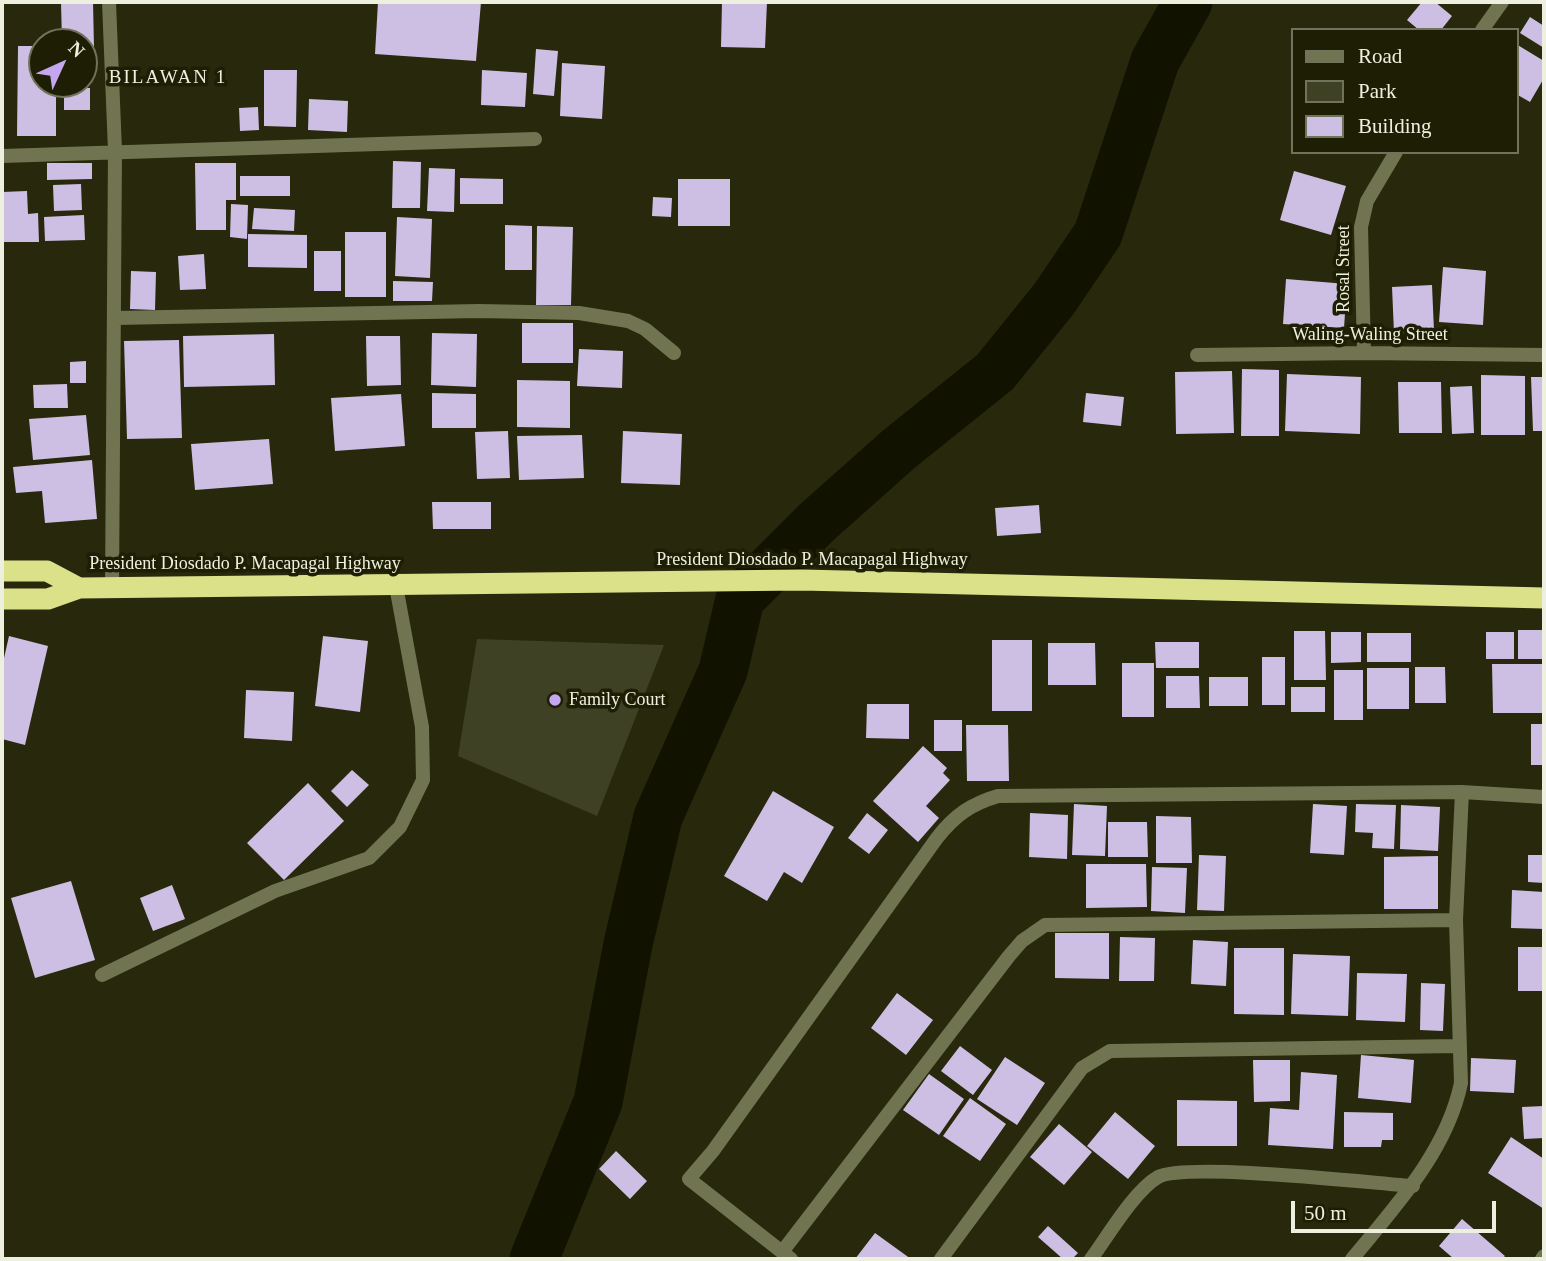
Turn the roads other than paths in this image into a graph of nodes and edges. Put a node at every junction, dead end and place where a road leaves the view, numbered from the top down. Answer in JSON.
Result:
{"nodes":[{"id":1,"x":109,"y":2,"type":"edge"},
{"id":2,"x":1502,"y":2,"type":"edge"},
{"id":3,"x":1483,"y":28,"type":"edge"},
{"id":4,"x":536,"y":139,"type":"dead end"},
{"id":5,"x":115,"y":151,"type":"junction"},
{"id":6,"x":1395,"y":154,"type":"edge"},
{"id":7,"x":2,"y":156,"type":"edge"},
{"id":8,"x":115,"y":318,"type":"junction"},
{"id":9,"x":674,"y":353,"type":"dead end"},
{"id":10,"x":1364,"y":353,"type":"junction"},
{"id":11,"x":1197,"y":355,"type":"dead end"},
{"id":12,"x":1544,"y":355,"type":"edge"},
{"id":13,"x":2,"y":571,"type":"edge"},
{"id":14,"x":396,"y":586,"type":"junction"},
{"id":15,"x":79,"y":588,"type":"junction"},
{"id":16,"x":111,"y":588,"type":"junction"},
{"id":17,"x":1544,"y":598,"type":"edge"},
{"id":18,"x":2,"y":599,"type":"edge"},
{"id":19,"x":1462,"y":792,"type":"junction"},
{"id":20,"x":1544,"y":797,"type":"edge"},
{"id":21,"x":1456,"y":919,"type":"junction"},
{"id":22,"x":102,"y":975,"type":"dead end"},
{"id":23,"x":1459,"y":1046,"type":"junction"},
{"id":24,"x":1413,"y":1186,"type":"junction"},
{"id":25,"x":786,"y":1255,"type":"edge"},
{"id":26,"x":941,"y":1259,"type":"edge"},
{"id":27,"x":1091,"y":1259,"type":"edge"},
{"id":28,"x":1352,"y":1259,"type":"edge"}],
"edges":[{"from":1,"to":5,"type":"street"},
{"from":2,"to":3,"type":"street"},
{"from":4,"to":5,"type":"street"},
{"from":5,"to":7,"type":"street"},
{"from":5,"to":8,"type":"street"},
{"from":6,"to":10,"type":"street","name":"Rosal Street"},
{"from":8,"to":9,"type":"street"},
{"from":8,"to":16,"type":"street"},
{"from":10,"to":11,"type":"street","name":"Waling-Waling Street"},
{"from":10,"to":12,"type":"street","name":"Waling-Waling Street"},
{"from":13,"to":15,"type":"highway","name":"President Diosdado P. Macapagal Highway"},
{"from":14,"to":16,"type":"highway","name":"President Diosdado P. Macapagal Highway"},
{"from":14,"to":17,"type":"highway","name":"President Diosdado P. Macapagal Highway"},
{"from":14,"to":22,"type":"street"},
{"from":15,"to":16,"type":"highway","name":"President Diosdado P. Macapagal Highway"},
{"from":15,"to":18,"type":"highway","name":"President Diosdado P. Macapagal Highway"},
{"from":19,"to":20,"type":"street"},
{"from":19,"to":21,"type":"street"},
{"from":19,"to":25,"type":"street"},
{"from":21,"to":23,"type":"street"},
{"from":21,"to":25,"type":"street"},
{"from":23,"to":24,"type":"street"},
{"from":23,"to":26,"type":"street"},
{"from":24,"to":27,"type":"street"},
{"from":24,"to":28,"type":"street"}]}
